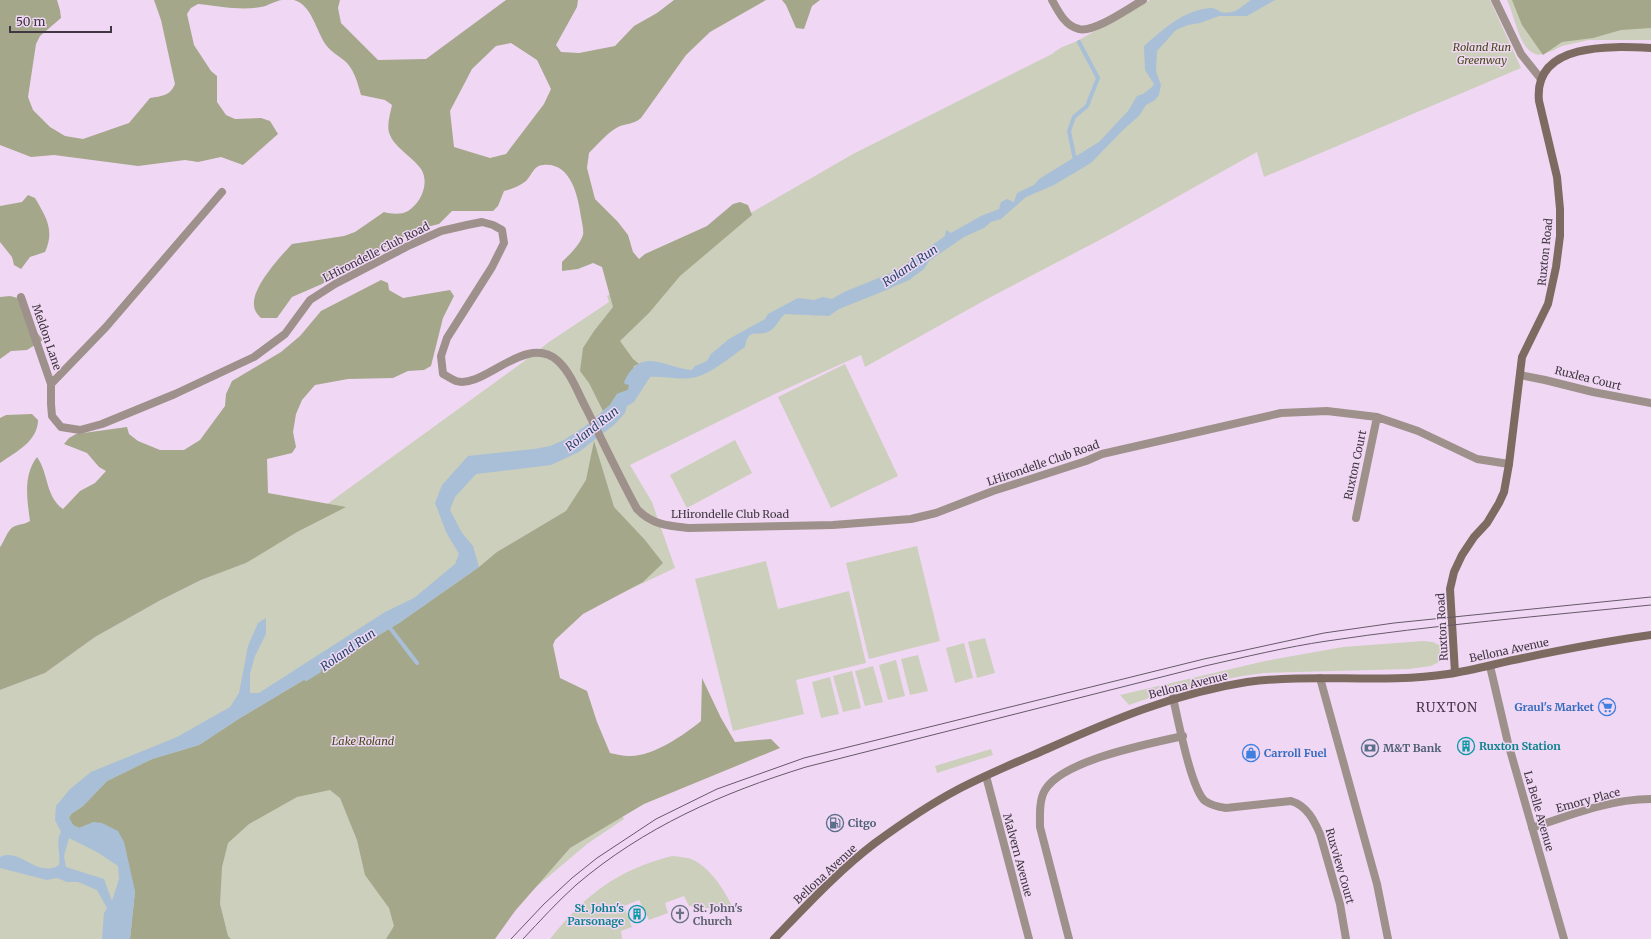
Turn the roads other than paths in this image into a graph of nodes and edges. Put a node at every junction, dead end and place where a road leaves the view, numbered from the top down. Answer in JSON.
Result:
{"nodes":[{"id":1,"x":1052,"y":0,"type":"edge"},
{"id":2,"x":1143,"y":0,"type":"edge"},
{"id":3,"x":1495,"y":0,"type":"edge"},
{"id":4,"x":1651,"y":48,"type":"edge"},
{"id":5,"x":1541,"y":79,"type":"junction"},
{"id":6,"x":222,"y":192,"type":"dead end"},
{"id":7,"x":21,"y":297,"type":"dead end"},
{"id":8,"x":1520,"y":375,"type":"junction"},
{"id":9,"x":51,"y":384,"type":"junction"},
{"id":10,"x":1651,"y":403,"type":"edge"},
{"id":11,"x":1377,"y":418,"type":"junction"},
{"id":12,"x":1509,"y":464,"type":"junction"},
{"id":13,"x":1356,"y":518,"type":"dead end"},
{"id":14,"x":1651,"y":635,"type":"edge"},
{"id":15,"x":1490,"y":666,"type":"junction"},
{"id":16,"x":1455,"y":673,"type":"junction"},
{"id":17,"x":1320,"y":678,"type":"junction"},
{"id":18,"x":1173,"y":698,"type":"junction"},
{"id":19,"x":1183,"y":736,"type":"junction"},
{"id":20,"x":986,"y":776,"type":"junction"},
{"id":21,"x":1651,"y":799,"type":"edge"},
{"id":22,"x":1532,"y":828,"type":"junction"},
{"id":23,"x":774,"y":939,"type":"edge"},
{"id":24,"x":1029,"y":939,"type":"edge"},
{"id":25,"x":1069,"y":939,"type":"edge"},
{"id":26,"x":1346,"y":939,"type":"edge"},
{"id":27,"x":1388,"y":939,"type":"edge"},
{"id":28,"x":1564,"y":939,"type":"edge"}],
"edges":[{"from":1,"to":2,"type":"street"},
{"from":3,"to":5,"type":"street"},
{"from":4,"to":5,"type":"street","name":"Ruxton Road"},
{"from":5,"to":8,"type":"street","name":"Ruxton Road"},
{"from":6,"to":9,"type":"street"},
{"from":7,"to":9,"type":"street","name":"Meldon Lane"},
{"from":8,"to":10,"type":"street","name":"Ruxlea Court"},
{"from":8,"to":12,"type":"street","name":"Ruxton Road"},
{"from":9,"to":11,"type":"street","name":"LHirondelle Club Road"},
{"from":11,"to":12,"type":"street","name":"LHirondelle Club Road"},
{"from":11,"to":13,"type":"street","name":"Ruxton Court"},
{"from":12,"to":16,"type":"street","name":"Ruxton Road"},
{"from":14,"to":15,"type":"street","name":"Bellona Avenue"},
{"from":15,"to":16,"type":"street","name":"Bellona Avenue"},
{"from":15,"to":22,"type":"street","name":"La Belle Avenue"},
{"from":16,"to":17,"type":"street","name":"Bellona Avenue"},
{"from":17,"to":18,"type":"street","name":"Bellona Avenue"},
{"from":17,"to":27,"type":"street"},
{"from":18,"to":19,"type":"street","name":"Ruxview Court"},
{"from":18,"to":20,"type":"street","name":"Bellona Avenue"},
{"from":19,"to":25,"type":"street"},
{"from":19,"to":26,"type":"street","name":"Ruxview Court"},
{"from":20,"to":23,"type":"street","name":"Bellona Avenue"},
{"from":20,"to":24,"type":"street","name":"Malvern Avenue"},
{"from":21,"to":22,"type":"street","name":"Emory Place"},
{"from":22,"to":28,"type":"street","name":"La Belle Avenue"}]}
